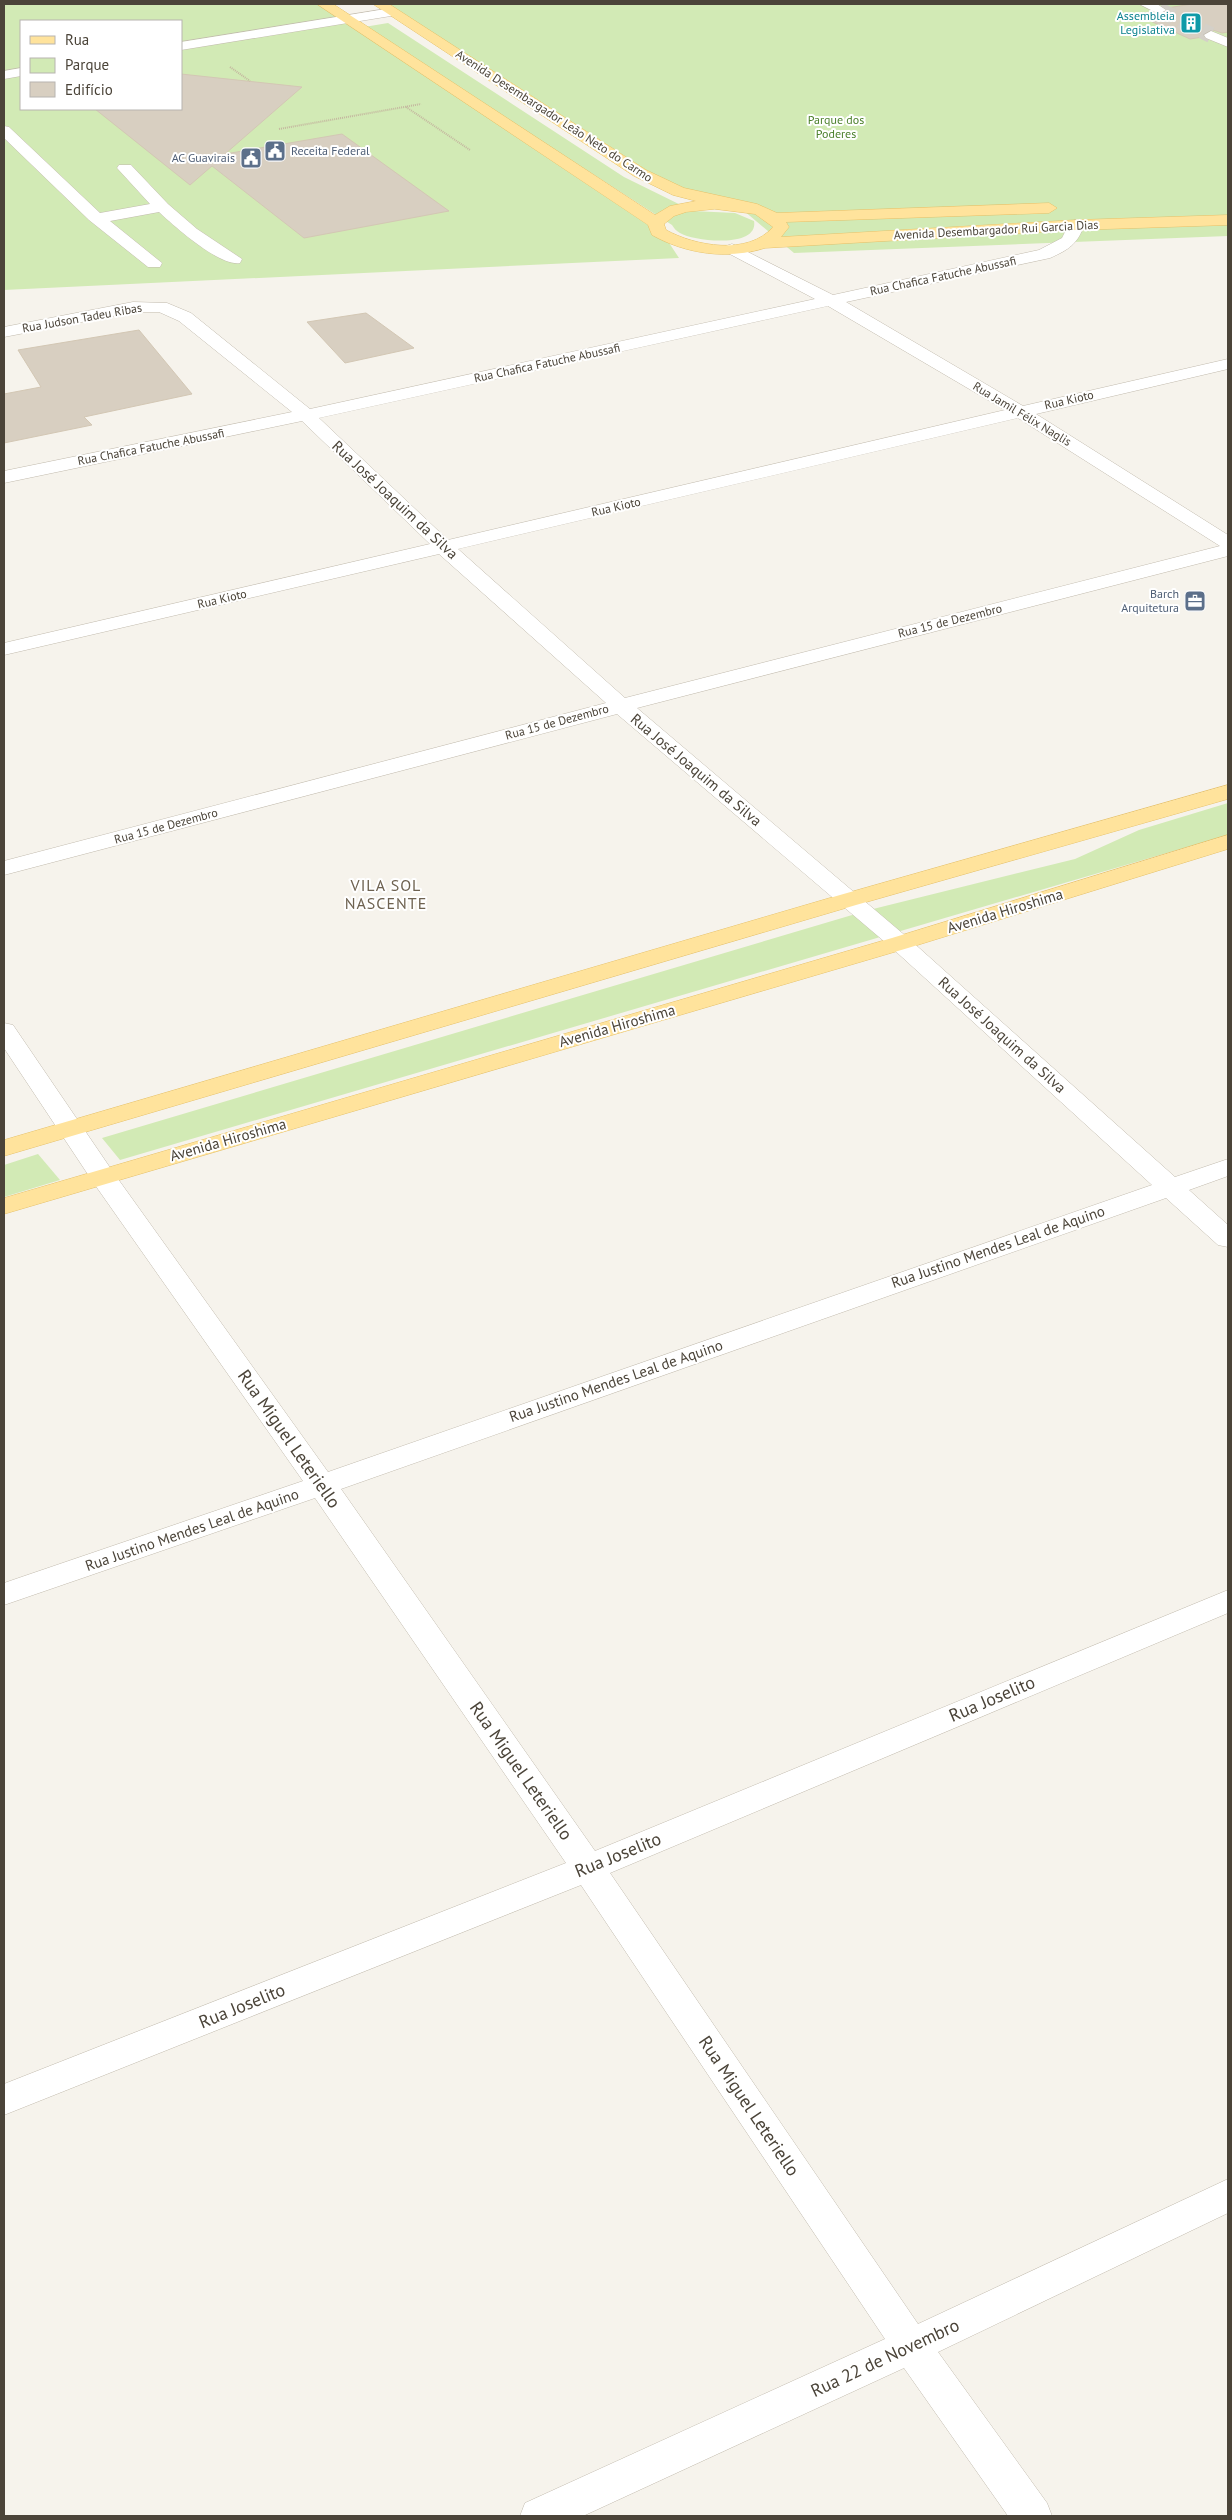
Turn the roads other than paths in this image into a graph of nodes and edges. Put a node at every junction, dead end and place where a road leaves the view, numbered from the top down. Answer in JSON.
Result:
{"nodes":[{"id":1,"x":324,"y":4,"type":"edge"},
{"id":2,"x":1146,"y":4,"type":"edge"},
{"id":3,"x":386,"y":8,"type":"edge"},
{"id":4,"x":1159,"y":10,"type":"tunnel mouth"},
{"id":5,"x":347,"y":19,"type":"junction"},
{"id":6,"x":1211,"y":36,"type":"tunnel mouth"},
{"id":7,"x":1228,"y":43,"type":"edge"},
{"id":8,"x":182,"y":46,"type":"edge"},
{"id":9,"x":20,"y":72,"type":"edge"},
{"id":10,"x":4,"y":75,"type":"edge"},
{"id":11,"x":4,"y":130,"type":"edge"},
{"id":12,"x":125,"y":168,"type":"dead end"},
{"id":13,"x":737,"y":205,"type":"junction"},
{"id":14,"x":162,"y":207,"type":"junction"},
{"id":15,"x":1061,"y":207,"type":"dead end"},
{"id":16,"x":97,"y":218,"type":"junction"},
{"id":17,"x":776,"y":218,"type":"junction"},
{"id":18,"x":1228,"y":220,"type":"edge"},
{"id":19,"x":656,"y":223,"type":"junction"},
{"id":20,"x":1076,"y":225,"type":"junction"},
{"id":21,"x":762,"y":243,"type":"junction"},
{"id":22,"x":732,"y":249,"type":"junction"},
{"id":23,"x":234,"y":260,"type":"dead end"},
{"id":24,"x":154,"y":263,"type":"dead end"},
{"id":25,"x":814,"y":290,"type":"junction"},
{"id":26,"x":831,"y":300,"type":"junction"},
{"id":27,"x":161,"y":307,"type":"joint"},
{"id":28,"x":4,"y":332,"type":"edge"},
{"id":29,"x":1228,"y":364,"type":"edge"},
{"id":30,"x":1019,"y":411,"type":"junction"},
{"id":31,"x":306,"y":415,"type":"junction"},
{"id":32,"x":4,"y":477,"type":"edge"},
{"id":33,"x":1228,"y":543,"type":"edge"},
{"id":34,"x":445,"y":548,"type":"junction"},
{"id":35,"x":1228,"y":550,"type":"edge"},
{"id":36,"x":4,"y":649,"type":"edge"},
{"id":37,"x":620,"y":706,"type":"junction"},
{"id":38,"x":1228,"y":792,"type":"edge"},
{"id":39,"x":1228,"y":842,"type":"edge"},
{"id":40,"x":4,"y":868,"type":"edge"},
{"id":41,"x":848,"y":900,"type":"junction"},
{"id":42,"x":900,"y":943,"type":"junction"},
{"id":43,"x":4,"y":1030,"type":"edge"},
{"id":44,"x":70,"y":1128,"type":"junction"},
{"id":45,"x":4,"y":1148,"type":"edge"},
{"id":46,"x":1228,"y":1167,"type":"edge"},
{"id":47,"x":102,"y":1176,"type":"junction"},
{"id":48,"x":1170,"y":1186,"type":"junction"},
{"id":49,"x":4,"y":1206,"type":"edge"},
{"id":50,"x":1228,"y":1239,"type":"edge"},
{"id":51,"x":322,"y":1485,"type":"junction"},
{"id":52,"x":4,"y":1594,"type":"edge"},
{"id":53,"x":1228,"y":1601,"type":"edge"},
{"id":54,"x":588,"y":1868,"type":"junction"},
{"id":55,"x":4,"y":2100,"type":"edge"},
{"id":56,"x":1228,"y":2195,"type":"edge"},
{"id":57,"x":911,"y":2346,"type":"junction"},
{"id":58,"x":540,"y":2516,"type":"edge"},
{"id":59,"x":1032,"y":2516,"type":"edge"}],
"edges":[{"from":1,"to":5,"type":"main road"},
{"from":2,"to":4,"type":"street"},
{"from":3,"to":5,"type":"street"},
{"from":3,"to":13,"type":"main road","name":"Avenida Desembargador Leão Neto do Carmo"},
{"from":5,"to":8,"type":"street"},
{"from":5,"to":19,"type":"main road"},
{"from":6,"to":7,"type":"street"},
{"from":9,"to":10,"type":"street"},
{"from":11,"to":16,"type":"street"},
{"from":12,"to":14,"type":"street"},
{"from":13,"to":17,"type":"main road"},
{"from":13,"to":19,"type":"main road"},
{"from":14,"to":16,"type":"street"},
{"from":14,"to":23,"type":"street"},
{"from":15,"to":17,"type":"main road","name":"Avenida Desembargador Rui Garcia Dias"},
{"from":16,"to":24,"type":"street"},
{"from":17,"to":21,"type":"main road"},
{"from":18,"to":20,"type":"main road","name":"Avenida Desembargador Rui Garcia Dias"},
{"from":19,"to":22,"type":"main road","name":"Avenida Desembargador Rui Garcia Dias"},
{"from":20,"to":21,"type":"main road","name":"Avenida Desembargador Rui Garcia Dias"},
{"from":20,"to":26,"type":"street","name":"Rua Chafica Fatuche Abussafi"},
{"from":21,"to":22,"type":"main road","name":"Avenida Desembargador Rui Garcia Dias"},
{"from":21,"to":25,"type":"street","name":"Rua Jamil Félix Naglis"},
{"from":22,"to":25,"type":"street","name":"Rua Jamil Félix Naglis"},
{"from":25,"to":26,"type":"street","name":"Rua Jamil Félix Naglis"},
{"from":26,"to":30,"type":"street","name":"Rua Jamil Félix Naglis"},
{"from":26,"to":31,"type":"street","name":"Rua Chafica Fatuche Abussafi"},
{"from":27,"to":28,"type":"street","name":"Rua Judson Tadeu Ribas"},
{"from":27,"to":31,"type":"street","name":"Rua José Joaquim da Silva"},
{"from":29,"to":30,"type":"street","name":"Rua Kioto"},
{"from":30,"to":33,"type":"street","name":"Rua Jamil Félix Naglis"},
{"from":30,"to":34,"type":"street","name":"Rua Kioto"},
{"from":31,"to":32,"type":"street","name":"Rua Chafica Fatuche Abussafi"},
{"from":31,"to":34,"type":"street","name":"Rua José Joaquim da Silva"},
{"from":34,"to":36,"type":"street","name":"Rua Kioto"},
{"from":34,"to":37,"type":"street","name":"Rua José Joaquim da Silva"},
{"from":35,"to":37,"type":"street","name":"Rua 15 de Dezembro"},
{"from":37,"to":40,"type":"street","name":"Rua 15 de Dezembro"},
{"from":37,"to":41,"type":"street","name":"Rua José Joaquim da Silva"},
{"from":38,"to":41,"type":"main road"},
{"from":39,"to":42,"type":"main road","name":"Avenida Hiroshima"},
{"from":41,"to":42,"type":"street","name":"Rua José Joaquim da Silva"},
{"from":41,"to":44,"type":"main road"},
{"from":42,"to":47,"type":"main road","name":"Avenida Hiroshima"},
{"from":42,"to":48,"type":"street","name":"Rua José Joaquim da Silva"},
{"from":43,"to":44,"type":"street","name":"Rua Miguel Leteriello"},
{"from":44,"to":45,"type":"main road"},
{"from":44,"to":47,"type":"street","name":"Rua Miguel Leteriello"},
{"from":46,"to":48,"type":"street","name":"Rua Justino Mendes Leal de Aquino"},
{"from":47,"to":49,"type":"main road","name":"Avenida Hiroshima"},
{"from":47,"to":51,"type":"street","name":"Rua Miguel Leteriello"},
{"from":48,"to":50,"type":"street","name":"Rua José Joaquim da Silva"},
{"from":48,"to":51,"type":"street","name":"Rua Justino Mendes Leal de Aquino"},
{"from":51,"to":52,"type":"street","name":"Rua Justino Mendes Leal de Aquino"},
{"from":51,"to":54,"type":"street","name":"Rua Miguel Leteriello"},
{"from":53,"to":54,"type":"street","name":"Rua Joselito"},
{"from":54,"to":55,"type":"street","name":"Rua Joselito"},
{"from":54,"to":57,"type":"street","name":"Rua Miguel Leteriello"},
{"from":56,"to":57,"type":"street","name":"Rua 22 de Novembro"},
{"from":57,"to":58,"type":"street","name":"Rua 22 de Novembro"},
{"from":57,"to":59,"type":"street","name":"Rua Miguel Leteriello"}]}
